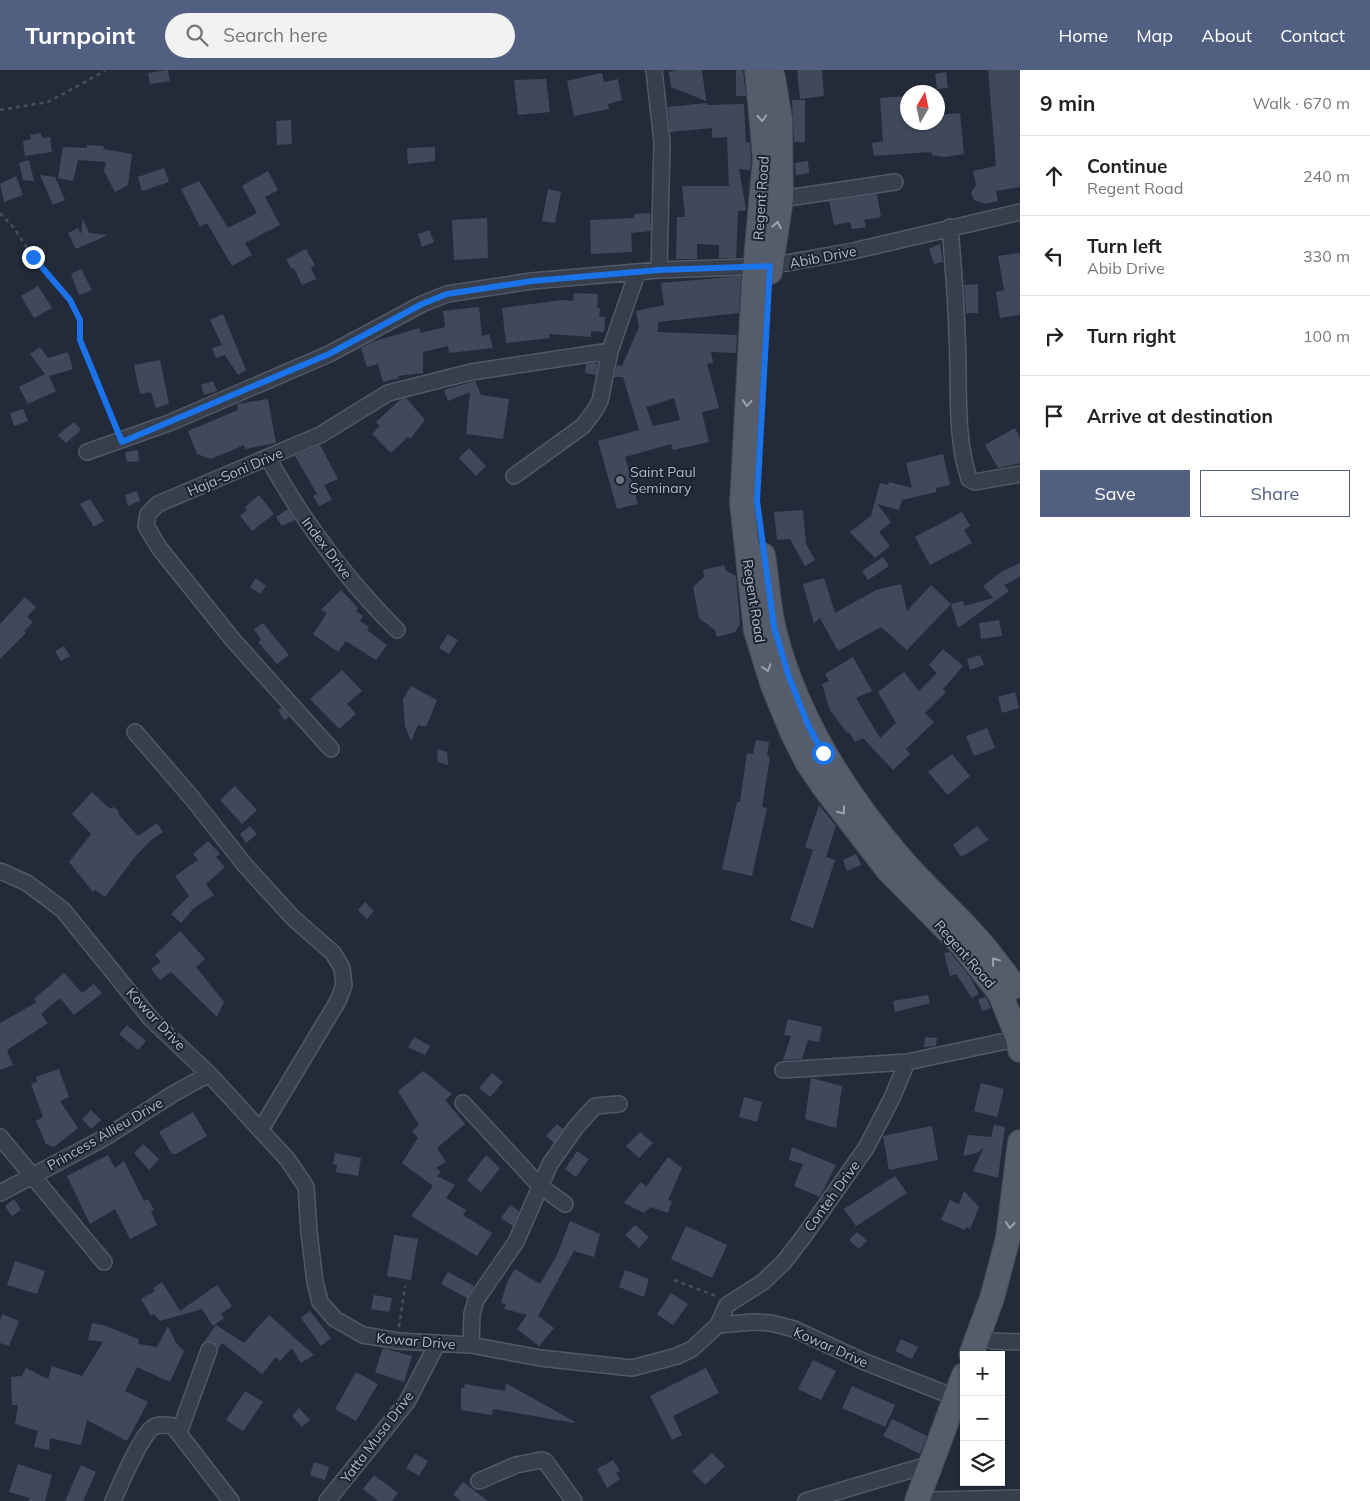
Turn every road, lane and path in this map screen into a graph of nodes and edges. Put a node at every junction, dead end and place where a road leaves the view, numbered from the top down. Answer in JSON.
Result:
{"nodes":[{"id":1,"x":654,"y":70,"type":"edge"},
{"id":2,"x":757,"y":70,"type":"edge"},
{"id":3,"x":772,"y":70,"type":"edge"},
{"id":4,"x":105,"y":71,"type":"edge"},
{"id":5,"x":0,"y":110,"type":"edge"},
{"id":6,"x":895,"y":182,"type":"dead end"},
{"id":7,"x":781,"y":200,"type":"junction"},
{"id":8,"x":1020,"y":212,"type":"edge"},
{"id":9,"x":0,"y":213,"type":"edge"},
{"id":10,"x":950,"y":227,"type":"junction"},
{"id":11,"x":763,"y":266,"type":"junction"},
{"id":12,"x":659,"y":270,"type":"junction"},
{"id":13,"x":637,"y":273,"type":"junction"},
{"id":14,"x":610,"y":351,"type":"junction"},
{"id":15,"x":122,"y":442,"type":"junction"},
{"id":16,"x":87,"y":452,"type":"dead end"},
{"id":17,"x":268,"y":458,"type":"junction"},
{"id":18,"x":1020,"y":474,"type":"edge"},
{"id":19,"x":514,"y":476,"type":"dead end"},
{"id":20,"x":397,"y":630,"type":"dead end"},
{"id":21,"x":136,"y":732,"type":"dead end"},
{"id":22,"x":331,"y":749,"type":"dead end"},
{"id":23,"x":0,"y":870,"type":"edge"},
{"id":24,"x":1020,"y":1002,"type":"edge"},
{"id":25,"x":1019,"y":1042,"type":"edge"},
{"id":26,"x":907,"y":1062,"type":"junction"},
{"id":27,"x":783,"y":1070,"type":"dead end"},
{"id":28,"x":209,"y":1074,"type":"junction"},
{"id":29,"x":463,"y":1103,"type":"dead end"},
{"id":30,"x":619,"y":1104,"type":"dead end"},
{"id":31,"x":261,"y":1129,"type":"junction"},
{"id":32,"x":0,"y":1137,"type":"edge"},
{"id":33,"x":1020,"y":1142,"type":"edge"},
{"id":34,"x":30,"y":1175,"type":"junction"},
{"id":35,"x":540,"y":1186,"type":"junction"},
{"id":36,"x":0,"y":1192,"type":"edge"},
{"id":37,"x":565,"y":1204,"type":"dead end"},
{"id":38,"x":1020,"y":1253,"type":"edge"},
{"id":39,"x":104,"y":1262,"type":"dead end"},
{"id":40,"x":674,"y":1280,"type":"dead end"},
{"id":41,"x":405,"y":1286,"type":"dead end"},
{"id":42,"x":727,"y":1305,"type":"junction"},
{"id":43,"x":718,"y":1325,"type":"junction"},
{"id":44,"x":399,"y":1341,"type":"junction"},
{"id":45,"x":1020,"y":1342,"type":"edge"},
{"id":46,"x":437,"y":1344,"type":"junction"},
{"id":47,"x":470,"y":1345,"type":"junction"},
{"id":48,"x":990,"y":1348,"type":"edge"},
{"id":49,"x":208,"y":1350,"type":"dead end"},
{"id":50,"x":973,"y":1351,"type":"edge"},
{"id":51,"x":960,"y":1405,"type":"edge"},
{"id":52,"x":960,"y":1407,"type":"edge"},
{"id":53,"x":960,"y":1409,"type":"edge"},
{"id":54,"x":176,"y":1429,"type":"junction"},
{"id":55,"x":931,"y":1464,"type":"junction"},
{"id":56,"x":479,"y":1481,"type":"dead end"},
{"id":57,"x":1020,"y":1498,"type":"edge"},
{"id":58,"x":113,"y":1501,"type":"edge"},
{"id":59,"x":231,"y":1501,"type":"edge"},
{"id":60,"x":327,"y":1501,"type":"edge"},
{"id":61,"x":574,"y":1501,"type":"edge"},
{"id":62,"x":806,"y":1501,"type":"edge"},
{"id":63,"x":917,"y":1501,"type":"edge"},
{"id":64,"x":934,"y":1501,"type":"edge"}],
"edges":[{"from":1,"to":12,"type":"street"},
{"from":2,"to":11,"type":"main road","name":"Regent Road","one_way":true},
{"from":3,"to":7,"type":"main road","name":"Regent Road"},
{"from":4,"to":5,"type":"path"},
{"from":6,"to":7,"type":"street"},
{"from":11,"to":7,"type":"main road","name":"Regent Road","one_way":true},
{"from":8,"to":10,"type":"street","name":"Abib Drive"},
{"from":9,"to":15,"type":"path"},
{"from":10,"to":11,"type":"street","name":"Abib Drive"},
{"from":10,"to":18,"type":"street"},
{"from":11,"to":12,"type":"street","name":"Abib Drive"},
{"from":24,"to":11,"type":"main road","name":"Regent Road","one_way":true},
{"from":11,"to":25,"type":"main road","name":"Regent Road","one_way":true},
{"from":12,"to":13,"type":"street","name":"Abib Drive"},
{"from":13,"to":14,"type":"street"},
{"from":13,"to":15,"type":"street","name":"Abib Drive"},
{"from":14,"to":17,"type":"street","name":"Haja-Soni Drive"},
{"from":14,"to":19,"type":"street"},
{"from":15,"to":16,"type":"street","name":"Abib Drive"},
{"from":17,"to":20,"type":"street","name":"Index Drive"},
{"from":17,"to":22,"type":"street","name":"Haja-Soni Drive"},
{"from":21,"to":31,"type":"street"},
{"from":23,"to":28,"type":"street","name":"Kowar Drive"},
{"from":25,"to":26,"type":"street"},
{"from":26,"to":27,"type":"street"},
{"from":26,"to":42,"type":"street","name":"Conteh Drive"},
{"from":28,"to":31,"type":"street","name":"Kowar Drive"},
{"from":28,"to":34,"type":"street","name":"Princess Allieu Drive"},
{"from":29,"to":35,"type":"street"},
{"from":30,"to":35,"type":"street"},
{"from":31,"to":44,"type":"street","name":"Kowar Drive"},
{"from":32,"to":34,"type":"street"},
{"from":33,"to":50,"type":"main road","one_way":true},
{"from":34,"to":36,"type":"street","name":"Princess Allieu Drive"},
{"from":34,"to":39,"type":"street"},
{"from":35,"to":37,"type":"street"},
{"from":35,"to":47,"type":"street"},
{"from":38,"to":48,"type":"main road"},
{"from":40,"to":42,"type":"path"},
{"from":41,"to":44,"type":"path"},
{"from":42,"to":43,"type":"street"},
{"from":43,"to":47,"type":"street","name":"Kowar Drive"},
{"from":43,"to":51,"type":"street","name":"Kowar Drive"},
{"from":44,"to":46,"type":"street","name":"Kowar Drive"},
{"from":45,"to":48,"type":"street"},
{"from":46,"to":47,"type":"street","name":"Kowar Drive"},
{"from":46,"to":60,"type":"street","name":"Yatta Musa Drive"},
{"from":49,"to":54,"type":"street"},
{"from":52,"to":55,"type":"main road"},
{"from":53,"to":64,"type":"main road"},
{"from":54,"to":58,"type":"street"},
{"from":54,"to":59,"type":"street"},
{"from":55,"to":62,"type":"street"},
{"from":55,"to":63,"type":"main road"},
{"from":56,"to":61,"type":"street"},
{"from":57,"to":64,"type":"street"}]}
